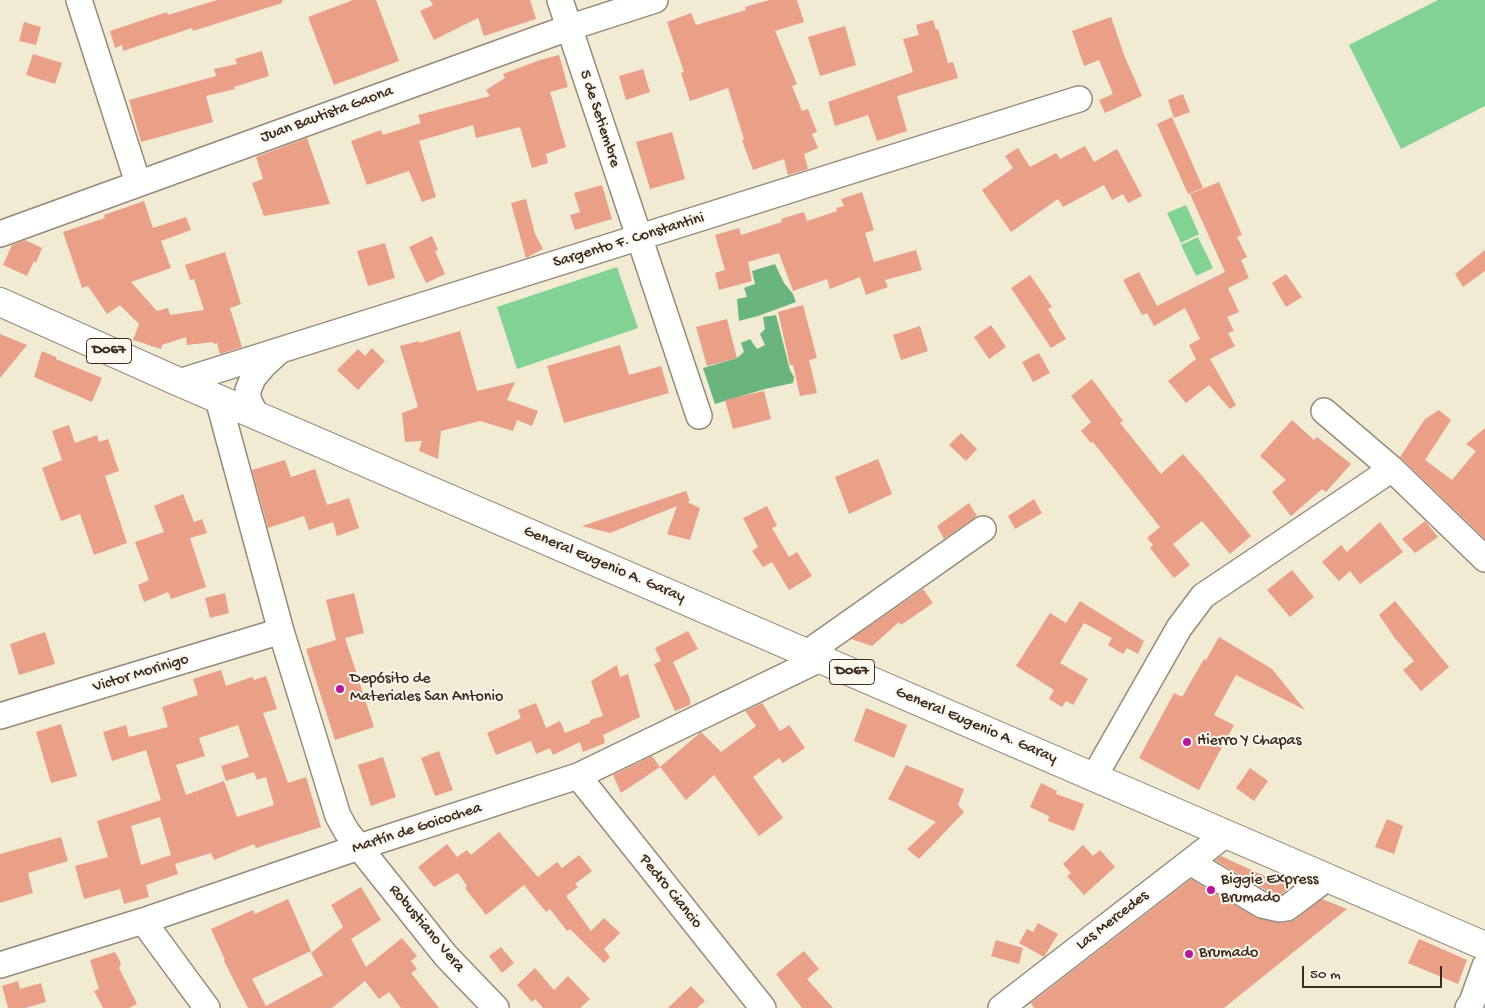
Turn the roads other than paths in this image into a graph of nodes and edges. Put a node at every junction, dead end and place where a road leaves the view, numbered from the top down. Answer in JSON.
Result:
{"nodes":[{"id":1,"x":79,"y":0,"type":"edge"},
{"id":2,"x":560,"y":0,"type":"edge"},
{"id":3,"x":655,"y":0,"type":"edge"},
{"id":4,"x":568,"y":28,"type":"junction"},
{"id":5,"x":1080,"y":99,"type":"dead end"},
{"id":6,"x":138,"y":183,"type":"junction"},
{"id":7,"x":0,"y":234,"type":"edge"},
{"id":8,"x":638,"y":238,"type":"junction"},
{"id":9,"x":0,"y":302,"type":"edge"},
{"id":10,"x":278,"y":351,"type":"junction"},
{"id":11,"x":179,"y":382,"type":"junction"},
{"id":12,"x":218,"y":399,"type":"junction"},
{"id":13,"x":1324,"y":411,"type":"dead end"},
{"id":14,"x":256,"y":416,"type":"junction"},
{"id":15,"x":699,"y":416,"type":"dead end"},
{"id":16,"x":1392,"y":469,"type":"junction"},
{"id":17,"x":983,"y":529,"type":"dead end"},
{"id":18,"x":1485,"y":559,"type":"edge"},
{"id":19,"x":281,"y":631,"type":"junction"},
{"id":20,"x":814,"y":656,"type":"junction"},
{"id":21,"x":0,"y":716,"type":"edge"},
{"id":22,"x":578,"y":776,"type":"junction"},
{"id":23,"x":1094,"y":777,"type":"junction"},
{"id":24,"x":1226,"y":834,"type":"junction"},
{"id":25,"x":359,"y":847,"type":"junction"},
{"id":26,"x":1190,"y":862,"type":"junction"},
{"id":27,"x":1327,"y":878,"type":"junction"},
{"id":28,"x":143,"y":921,"type":"junction"},
{"id":29,"x":1485,"y":946,"type":"edge"},
{"id":30,"x":0,"y":965,"type":"edge"},
{"id":31,"x":1485,"y":966,"type":"edge"},
{"id":32,"x":207,"y":1008,"type":"edge"},
{"id":33,"x":496,"y":1008,"type":"edge"},
{"id":34,"x":763,"y":1008,"type":"edge"},
{"id":35,"x":1000,"y":1008,"type":"edge"},
{"id":36,"x":1468,"y":1008,"type":"edge"}],
"edges":[{"from":1,"to":6,"type":"street"},
{"from":2,"to":4,"type":"street","name":"5 de Setiembre"},
{"from":3,"to":4,"type":"street","name":"Juan Bautista Gaona"},
{"from":4,"to":6,"type":"street","name":"Juan Bautista Gaona"},
{"from":4,"to":8,"type":"street","name":"5 de Setiembre"},
{"from":5,"to":8,"type":"street","name":"Sargento F. Constantini"},
{"from":6,"to":7,"type":"street","name":"Juan Bautista Gaona"},
{"from":8,"to":10,"type":"street","name":"Sargento F. Constantini"},
{"from":8,"to":15,"type":"street","name":"5 de Setiembre"},
{"from":9,"to":11,"type":"main road","number":"D067"},
{"from":10,"to":11,"type":"street","name":"Sargento F. Constantini"},
{"from":10,"to":14,"type":"street"},
{"from":11,"to":12,"type":"main road","number":"D067"},
{"from":12,"to":14,"type":"main road","name":"General Eugenio A. Garay","number":"D067"},
{"from":12,"to":19,"type":"street","name":"Robustiano Vera"},
{"from":13,"to":16,"type":"street"},
{"from":14,"to":20,"type":"main road","name":"General Eugenio A. Garay","number":"D067"},
{"from":16,"to":18,"type":"street"},
{"from":16,"to":23,"type":"street"},
{"from":17,"to":20,"type":"street","name":"Martín de Goicochea"},
{"from":19,"to":21,"type":"street","name":"Victor Morinigo"},
{"from":19,"to":25,"type":"street","name":"Robustiano Vera"},
{"from":20,"to":22,"type":"street","name":"Martín de Goicochea"},
{"from":20,"to":23,"type":"main road","name":"General Eugenio A. Garay","number":"D067"},
{"from":22,"to":25,"type":"street","name":"Martín de Goicochea"},
{"from":22,"to":34,"type":"street","name":"Pedro Ciancio"},
{"from":23,"to":24,"type":"main road","name":"General Eugenio A. Garay","number":"D067"},
{"from":24,"to":26,"type":"street","name":"Las Mercedes"},
{"from":24,"to":27,"type":"main road","name":"General Eugenio A. Garay","number":"D067"},
{"from":25,"to":28,"type":"street","name":"Martín de Goicochea"},
{"from":25,"to":33,"type":"street","name":"Robustiano Vera"},
{"from":26,"to":27,"type":"street"},
{"from":26,"to":35,"type":"street","name":"Las Mercedes"},
{"from":27,"to":29,"type":"main road","name":"General Eugenio A. Garay","number":"D067"},
{"from":28,"to":30,"type":"street","name":"Martín de Goicochea"},
{"from":28,"to":32,"type":"street"},
{"from":31,"to":36,"type":"street"}]}
